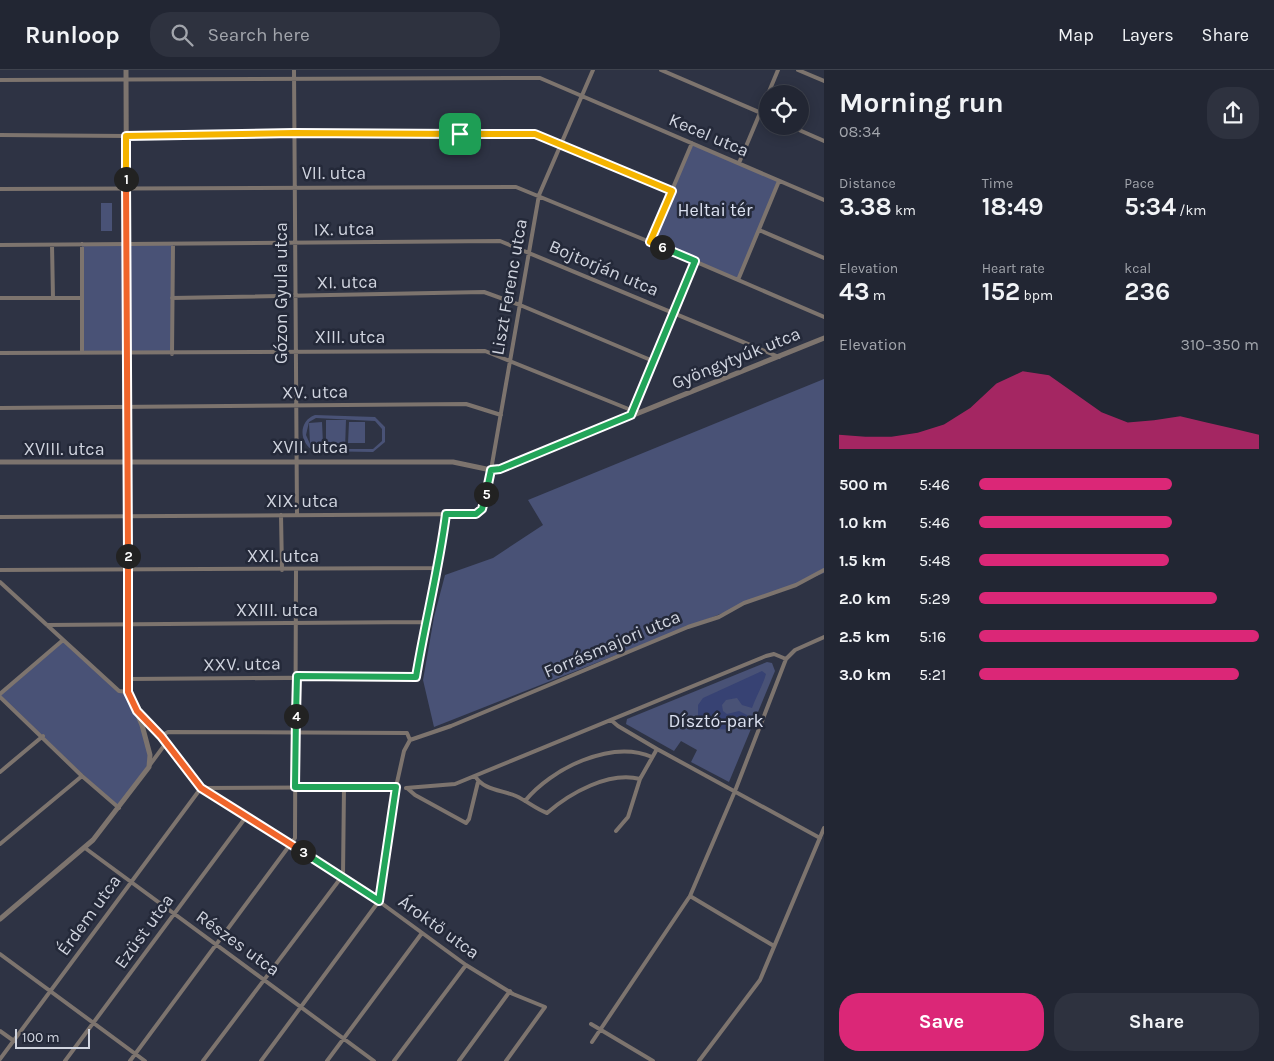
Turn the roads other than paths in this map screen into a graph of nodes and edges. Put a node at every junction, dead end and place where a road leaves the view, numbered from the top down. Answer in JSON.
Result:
{"nodes":[{"id":1,"x":126,"y":70,"type":"edge"},
{"id":2,"x":294,"y":70,"type":"edge"},
{"id":3,"x":593,"y":70,"type":"edge"},
{"id":4,"x":661,"y":70,"type":"edge"},
{"id":5,"x":778,"y":70,"type":"edge"},
{"id":6,"x":798,"y":70,"type":"edge"},
{"id":7,"x":294,"y":79,"type":"junction"},
{"id":8,"x":0,"y":80,"type":"edge"},
{"id":9,"x":126,"y":81,"type":"junction"},
{"id":10,"x":824,"y":81,"type":"edge"},
{"id":11,"x":772,"y":85,"type":"edge"},
{"id":12,"x":582,"y":95,"type":"junction"},
{"id":13,"x":759,"y":113,"type":"joint"},
{"id":14,"x":294,"y":133,"type":"junction"},
{"id":15,"x":809,"y":134,"type":"edge"},
{"id":16,"x":0,"y":135,"type":"edge"},
{"id":17,"x":126,"y":136,"type":"junction"},
{"id":18,"x":824,"y":141,"type":"edge"},
{"id":19,"x":692,"y":143,"type":"junction"},
{"id":20,"x":562,"y":145,"type":"junction"},
{"id":21,"x":739,"y":163,"type":"junction"},
{"id":22,"x":780,"y":181,"type":"junction"},
{"id":23,"x":295,"y":187,"type":"junction"},
{"id":24,"x":0,"y":189,"type":"edge"},
{"id":25,"x":126,"y":189,"type":"junction"},
{"id":26,"x":672,"y":191,"type":"junction"},
{"id":27,"x":539,"y":195,"type":"junction"},
{"id":28,"x":824,"y":200,"type":"edge"},
{"id":29,"x":759,"y":230,"type":"junction"},
{"id":30,"x":650,"y":242,"type":"junction"},
{"id":31,"x":294,"y":243,"type":"junction"},
{"id":32,"x":82,"y":244,"type":"junction"},
{"id":33,"x":127,"y":244,"type":"junction"},
{"id":34,"x":0,"y":245,"type":"edge"},
{"id":35,"x":52,"y":245,"type":"junction"},
{"id":36,"x":173,"y":245,"type":"junction"},
{"id":37,"x":530,"y":252,"type":"junction"},
{"id":38,"x":824,"y":258,"type":"edge"},
{"id":39,"x":695,"y":261,"type":"junction"},
{"id":40,"x":738,"y":280,"type":"junction"},
{"id":41,"x":295,"y":296,"type":"junction"},
{"id":42,"x":0,"y":298,"type":"edge"},
{"id":43,"x":53,"y":298,"type":"junction"},
{"id":44,"x":82,"y":298,"type":"junction"},
{"id":45,"x":172,"y":298,"type":"junction"},
{"id":46,"x":520,"y":305,"type":"junction"},
{"id":47,"x":674,"y":313,"type":"junction"},
{"id":48,"x":824,"y":318,"type":"edge"},
{"id":49,"x":824,"y":338,"type":"edge"},
{"id":50,"x":296,"y":351,"type":"junction"},
{"id":51,"x":0,"y":353,"type":"edge"},
{"id":52,"x":82,"y":353,"type":"junction"},
{"id":53,"x":127,"y":353,"type":"junction"},
{"id":54,"x":172,"y":354,"type":"junction"},
{"id":55,"x":778,"y":357,"type":"junction"},
{"id":56,"x":510,"y":360,"type":"junction"},
{"id":57,"x":653,"y":361,"type":"junction"},
{"id":58,"x":296,"y":406,"type":"junction"},
{"id":59,"x":128,"y":407,"type":"junction"},
{"id":60,"x":0,"y":408,"type":"edge"},
{"id":61,"x":631,"y":413,"type":"junction"},
{"id":62,"x":500,"y":415,"type":"junction"},
{"id":63,"x":296,"y":461,"type":"junction"},
{"id":64,"x":0,"y":462,"type":"edge"},
{"id":65,"x":128,"y":462,"type":"junction"},
{"id":66,"x":491,"y":470,"type":"junction"},
{"id":67,"x":446,"y":514,"type":"junction"},
{"id":68,"x":476,"y":514,"type":"joint"},
{"id":69,"x":281,"y":515,"type":"junction"},
{"id":70,"x":297,"y":515,"type":"junction"},
{"id":71,"x":0,"y":517,"type":"edge"},
{"id":72,"x":128,"y":517,"type":"junction"},
{"id":73,"x":439,"y":568,"type":"junction"},
{"id":74,"x":0,"y":570,"type":"edge"},
{"id":75,"x":282,"y":570,"type":"junction"},
{"id":76,"x":296,"y":570,"type":"junction"},
{"id":77,"x":824,"y":570,"type":"edge"},
{"id":78,"x":128,"y":571,"type":"junction"},
{"id":79,"x":0,"y":582,"type":"edge"},
{"id":80,"x":425,"y":622,"type":"junction"},
{"id":81,"x":296,"y":624,"type":"junction"},
{"id":82,"x":47,"y":625,"type":"junction"},
{"id":83,"x":128,"y":625,"type":"junction"},
{"id":84,"x":824,"y":637,"type":"edge"},
{"id":85,"x":63,"y":640,"type":"junction"},
{"id":86,"x":786,"y":659,"type":"junction"},
{"id":87,"x":297,"y":676,"type":"junction"},
{"id":88,"x":128,"y":679,"type":"junction"},
{"id":89,"x":128,"y":692,"type":"junction"},
{"id":90,"x":0,"y":696,"type":"edge"},
{"id":91,"x":137,"y":711,"type":"junction"},
{"id":92,"x":611,"y":720,"type":"junction"},
{"id":93,"x":296,"y":732,"type":"junction"},
{"id":94,"x":43,"y":736,"type":"junction"},
{"id":95,"x":161,"y":736,"type":"junction"},
{"id":96,"x":410,"y":740,"type":"junction"},
{"id":97,"x":166,"y":743,"type":"junction"},
{"id":98,"x":657,"y":749,"type":"junction"},
{"id":99,"x":652,"y":758,"type":"junction"},
{"id":100,"x":149,"y":767,"type":"junction"},
{"id":101,"x":0,"y":772,"type":"edge"},
{"id":102,"x":82,"y":776,"type":"junction"},
{"id":103,"x":475,"y":776,"type":"junction"},
{"id":104,"x":640,"y":779,"type":"junction"},
{"id":105,"x":478,"y":782,"type":"junction"},
{"id":106,"x":295,"y":787,"type":"junction"},
{"id":107,"x":344,"y":787,"type":"junction"},
{"id":108,"x":396,"y":787,"type":"junction"},
{"id":109,"x":201,"y":788,"type":"junction"},
{"id":110,"x":735,"y":791,"type":"junction"},
{"id":111,"x":525,"y":801,"type":"junction"},
{"id":112,"x":119,"y":808,"type":"junction"},
{"id":113,"x":246,"y":817,"type":"junction"},
{"id":114,"x":824,"y":828,"type":"edge"},
{"id":115,"x":616,"y":831,"type":"dead end"},
{"id":116,"x":820,"y":838,"type":"junction"},
{"id":117,"x":0,"y":844,"type":"edge"},
{"id":118,"x":291,"y":845,"type":"junction"},
{"id":119,"x":85,"y":848,"type":"junction"},
{"id":120,"x":342,"y":875,"type":"junction"},
{"id":121,"x":131,"y":882,"type":"junction"},
{"id":122,"x":690,"y":896,"type":"junction"},
{"id":123,"x":379,"y":901,"type":"junction"},
{"id":124,"x":174,"y":914,"type":"junction"},
{"id":125,"x":0,"y":919,"type":"edge"},
{"id":126,"x":422,"y":932,"type":"junction"},
{"id":127,"x":217,"y":944,"type":"junction"},
{"id":128,"x":774,"y":946,"type":"junction"},
{"id":129,"x":0,"y":954,"type":"edge"},
{"id":130,"x":466,"y":965,"type":"junction"},
{"id":131,"x":265,"y":980,"type":"junction"},
{"id":132,"x":510,"y":991,"type":"junction"},
{"id":133,"x":50,"y":992,"type":"junction"},
{"id":134,"x":301,"y":1008,"type":"junction"},
{"id":135,"x":94,"y":1023,"type":"junction"},
{"id":136,"x":591,"y":1024,"type":"dead end"},
{"id":137,"x":600,"y":1029,"type":"junction"},
{"id":138,"x":0,"y":1030,"type":"edge"},
{"id":139,"x":344,"y":1038,"type":"junction"},
{"id":140,"x":14,"y":1041,"type":"junction"},
{"id":141,"x":592,"y":1042,"type":"dead end"},
{"id":142,"x":136,"y":1054,"type":"junction"},
{"id":143,"x":0,"y":1060,"type":"edge"},
{"id":144,"x":65,"y":1061,"type":"edge"},
{"id":145,"x":130,"y":1061,"type":"edge"},
{"id":146,"x":145,"y":1061,"type":"edge"},
{"id":147,"x":203,"y":1061,"type":"edge"},
{"id":148,"x":262,"y":1061,"type":"edge"},
{"id":149,"x":327,"y":1061,"type":"edge"},
{"id":150,"x":374,"y":1061,"type":"edge"},
{"id":151,"x":394,"y":1061,"type":"edge"},
{"id":152,"x":459,"y":1061,"type":"edge"},
{"id":153,"x":506,"y":1061,"type":"edge"},
{"id":154,"x":653,"y":1061,"type":"edge"},
{"id":155,"x":699,"y":1061,"type":"edge"}],
"edges":[{"from":1,"to":9,"type":"street"},
{"from":2,"to":7,"type":"street","name":"Gózon Gyula utca"},
{"from":3,"to":12,"type":"street","name":"Liszt Ferenc utca"},
{"from":4,"to":13,"type":"street"},
{"from":5,"to":11,"type":"street"},
{"from":6,"to":10,"type":"street"},
{"from":7,"to":9,"type":"street","name":"Kecel utca"},
{"from":7,"to":12,"type":"street","name":"Kecel utca"},
{"from":7,"to":14,"type":"street","name":"Gózon Gyula utca"},
{"from":8,"to":9,"type":"street","name":"Kecel utca"},
{"from":9,"to":17,"type":"street"},
{"from":12,"to":19,"type":"street","name":"Kecel utca"},
{"from":12,"to":20,"type":"street","name":"Liszt Ferenc utca"},
{"from":13,"to":21,"type":"street"},
{"from":14,"to":17,"type":"street"},
{"from":14,"to":20,"type":"street"},
{"from":14,"to":23,"type":"street","name":"Gózon Gyula utca"},
{"from":15,"to":18,"type":"street"},
{"from":16,"to":17,"type":"street"},
{"from":17,"to":25,"type":"street"},
{"from":19,"to":21,"type":"street","name":"Kecel utca"},
{"from":19,"to":26,"type":"street"},
{"from":20,"to":26,"type":"street"},
{"from":20,"to":27,"type":"street","name":"Liszt Ferenc utca"},
{"from":21,"to":22,"type":"street","name":"Kecel utca"},
{"from":22,"to":28,"type":"street","name":"Kecel utca"},
{"from":22,"to":29,"type":"street"},
{"from":23,"to":25,"type":"street","name":"VII. utca"},
{"from":23,"to":27,"type":"street","name":"VII. utca"},
{"from":23,"to":31,"type":"street","name":"Gózon Gyula utca"},
{"from":24,"to":25,"type":"street","name":"VII. utca"},
{"from":25,"to":33,"type":"street"},
{"from":26,"to":30,"type":"street"},
{"from":27,"to":30,"type":"street","name":"VII. utca"},
{"from":27,"to":37,"type":"street","name":"Liszt Ferenc utca"},
{"from":29,"to":38,"type":"street"},
{"from":29,"to":40,"type":"street"},
{"from":30,"to":39,"type":"street","name":"VII. utca"},
{"from":31,"to":36,"type":"street","name":"IX. utca"},
{"from":31,"to":37,"type":"street","name":"IX. utca"},
{"from":31,"to":41,"type":"street","name":"Gózon Gyula utca"},
{"from":32,"to":33,"type":"street","name":"IX. utca"},
{"from":32,"to":35,"type":"street","name":"IX. utca"},
{"from":32,"to":44,"type":"street"},
{"from":33,"to":36,"type":"street","name":"IX. utca"},
{"from":33,"to":53,"type":"street"},
{"from":34,"to":35,"type":"street","name":"IX. utca"},
{"from":35,"to":43,"type":"street"},
{"from":36,"to":45,"type":"street"},
{"from":37,"to":46,"type":"street","name":"Liszt Ferenc utca"},
{"from":37,"to":47,"type":"street","name":"Bojtorján utca"},
{"from":39,"to":40,"type":"street","name":"VII. utca"},
{"from":39,"to":47,"type":"street"},
{"from":40,"to":48,"type":"street","name":"VII. utca"},
{"from":41,"to":45,"type":"street","name":"XI. utca"},
{"from":41,"to":46,"type":"street","name":"XI. utca"},
{"from":41,"to":50,"type":"street","name":"Gózon Gyula utca"},
{"from":42,"to":43,"type":"street"},
{"from":43,"to":44,"type":"street"},
{"from":44,"to":52,"type":"street"},
{"from":45,"to":54,"type":"street"},
{"from":46,"to":56,"type":"street","name":"Liszt Ferenc utca"},
{"from":46,"to":57,"type":"street","name":"XI. utca"},
{"from":47,"to":55,"type":"street","name":"Bojtorján utca"},
{"from":47,"to":57,"type":"street"},
{"from":49,"to":55,"type":"street","name":"Gyöngytyúk utca"},
{"from":50,"to":54,"type":"street","name":"XIII. utca"},
{"from":50,"to":56,"type":"street","name":"XIII. utca"},
{"from":50,"to":58,"type":"street","name":"Gózon Gyula utca"},
{"from":51,"to":52,"type":"street","name":"XIII. utca"},
{"from":52,"to":53,"type":"street","name":"XIII. utca"},
{"from":53,"to":54,"type":"street","name":"XIII. utca"},
{"from":53,"to":59,"type":"street"},
{"from":55,"to":61,"type":"street","name":"Gyöngytyúk utca"},
{"from":56,"to":61,"type":"street","name":"XIII. utca"},
{"from":56,"to":62,"type":"street","name":"Liszt Ferenc utca"},
{"from":57,"to":61,"type":"street"},
{"from":58,"to":59,"type":"street","name":"XV. utca"},
{"from":58,"to":62,"type":"street","name":"XV. utca"},
{"from":58,"to":63,"type":"street","name":"Gózon Gyula utca"},
{"from":59,"to":60,"type":"street","name":"XV. utca"},
{"from":59,"to":65,"type":"street"},
{"from":61,"to":66,"type":"street","name":"Gyöngytyúk utca"},
{"from":62,"to":66,"type":"street","name":"Liszt Ferenc utca"},
{"from":63,"to":65,"type":"street","name":"XVII. utca"},
{"from":63,"to":66,"type":"street","name":"XVII. utca"},
{"from":63,"to":70,"type":"street","name":"Gózon Gyula utca"},
{"from":64,"to":65,"type":"street","name":"XVIII. utca"},
{"from":65,"to":72,"type":"street"},
{"from":66,"to":68,"type":"street","name":"Liszt Ferenc utca"},
{"from":67,"to":68,"type":"street","name":"XIX. utca"},
{"from":67,"to":70,"type":"street","name":"XIX. utca"},
{"from":67,"to":73,"type":"street"},
{"from":69,"to":70,"type":"street","name":"XIX. utca"},
{"from":69,"to":72,"type":"street","name":"XIX. utca"},
{"from":69,"to":75,"type":"street"},
{"from":71,"to":72,"type":"street","name":"XIX. utca"},
{"from":72,"to":78,"type":"street"},
{"from":73,"to":76,"type":"street","name":"XXI. utca"},
{"from":73,"to":80,"type":"street"},
{"from":74,"to":78,"type":"street","name":"XXI. utca"},
{"from":75,"to":76,"type":"street","name":"XXI. utca"},
{"from":75,"to":78,"type":"street","name":"XXI. utca"},
{"from":76,"to":81,"type":"street"},
{"from":77,"to":96,"type":"street","name":"Forrásmajori utca"},
{"from":78,"to":83,"type":"street"},
{"from":79,"to":82,"type":"street"},
{"from":80,"to":81,"type":"street","name":"XXIII. utca"},
{"from":80,"to":87,"type":"street","name":"XXV. utca"},
{"from":81,"to":83,"type":"street","name":"XXIII. utca"},
{"from":81,"to":87,"type":"street"},
{"from":82,"to":83,"type":"street","name":"XXIII. utca"},
{"from":82,"to":85,"type":"street"},
{"from":83,"to":88,"type":"street"},
{"from":84,"to":86,"type":"street"},
{"from":85,"to":89,"type":"street"},
{"from":85,"to":90,"type":"street"},
{"from":86,"to":92,"type":"street"},
{"from":86,"to":110,"type":"street"},
{"from":87,"to":88,"type":"street","name":"XXV. utca"},
{"from":87,"to":93,"type":"street"},
{"from":88,"to":89,"type":"street"},
{"from":89,"to":91,"type":"street"},
{"from":90,"to":94,"type":"street"},
{"from":91,"to":95,"type":"street","name":"Ároktő utca"},
{"from":91,"to":100,"type":"street"},
{"from":92,"to":98,"type":"street"},
{"from":92,"to":103,"type":"street"},
{"from":93,"to":95,"type":"street"},
{"from":93,"to":96,"type":"street"},
{"from":93,"to":106,"type":"street"},
{"from":94,"to":101,"type":"street"},
{"from":94,"to":102,"type":"street"},
{"from":95,"to":97,"type":"street","name":"Ároktő utca"},
{"from":96,"to":108,"type":"street"},
{"from":97,"to":100,"type":"street"},
{"from":97,"to":109,"type":"street","name":"Ároktő utca"},
{"from":98,"to":99,"type":"street"},
{"from":98,"to":110,"type":"street"},
{"from":99,"to":104,"type":"street"},
{"from":99,"to":111,"type":"street"},
{"from":100,"to":112,"type":"street"},
{"from":102,"to":112,"type":"street"},
{"from":102,"to":117,"type":"street"},
{"from":103,"to":105,"type":"street"},
{"from":103,"to":105,"type":"street"},
{"from":104,"to":111,"type":"street"},
{"from":104,"to":115,"type":"street"},
{"from":105,"to":111,"type":"street"},
{"from":106,"to":107,"type":"street"},
{"from":106,"to":109,"type":"street"},
{"from":106,"to":118,"type":"street"},
{"from":107,"to":108,"type":"street"},
{"from":107,"to":120,"type":"street"},
{"from":108,"to":123,"type":"street"},
{"from":109,"to":113,"type":"street","name":"Ároktő utca"},
{"from":109,"to":121,"type":"street","name":"Érdem utca"},
{"from":110,"to":116,"type":"street"},
{"from":110,"to":122,"type":"street"},
{"from":112,"to":119,"type":"street"},
{"from":113,"to":118,"type":"street","name":"Ároktő utca"},
{"from":113,"to":124,"type":"street","name":"Ezüst utca"},
{"from":114,"to":116,"type":"street"},
{"from":116,"to":128,"type":"street"},
{"from":118,"to":120,"type":"street","name":"Ároktő utca"},
{"from":118,"to":127,"type":"street"},
{"from":119,"to":121,"type":"street","name":"Részes utca"},
{"from":119,"to":125,"type":"street"},
{"from":120,"to":123,"type":"street","name":"Ároktő utca"},
{"from":120,"to":131,"type":"street"},
{"from":121,"to":124,"type":"street","name":"Részes utca"},
{"from":121,"to":133,"type":"street","name":"Érdem utca"},
{"from":122,"to":128,"type":"street"},
{"from":122,"to":137,"type":"street"},
{"from":123,"to":126,"type":"street","name":"Ároktő utca"},
{"from":123,"to":134,"type":"street"},
{"from":124,"to":127,"type":"street","name":"Részes utca"},
{"from":124,"to":135,"type":"street","name":"Ezüst utca"},
{"from":126,"to":130,"type":"street","name":"Ároktő utca"},
{"from":126,"to":139,"type":"street"},
{"from":127,"to":131,"type":"street","name":"Részes utca"},
{"from":127,"to":142,"type":"street"},
{"from":128,"to":155,"type":"street"},
{"from":129,"to":133,"type":"street"},
{"from":130,"to":132,"type":"street","name":"Ároktő utca"},
{"from":130,"to":151,"type":"street"},
{"from":131,"to":134,"type":"street","name":"Részes utca"},
{"from":131,"to":147,"type":"street"},
{"from":132,"to":152,"type":"street"},
{"from":132,"to":153,"type":"street","name":"Ároktő utca"},
{"from":133,"to":135,"type":"street"},
{"from":133,"to":140,"type":"street","name":"Érdem utca"},
{"from":134,"to":139,"type":"street","name":"Részes utca"},
{"from":134,"to":148,"type":"street"},
{"from":135,"to":142,"type":"street"},
{"from":135,"to":144,"type":"street","name":"Ezüst utca"},
{"from":136,"to":137,"type":"street"},
{"from":137,"to":141,"type":"street"},
{"from":137,"to":154,"type":"street"},
{"from":138,"to":140,"type":"street"},
{"from":139,"to":149,"type":"street"},
{"from":139,"to":150,"type":"street","name":"Részes utca"},
{"from":140,"to":143,"type":"street","name":"Érdem utca"},
{"from":142,"to":145,"type":"street"},
{"from":142,"to":146,"type":"street"}]}
